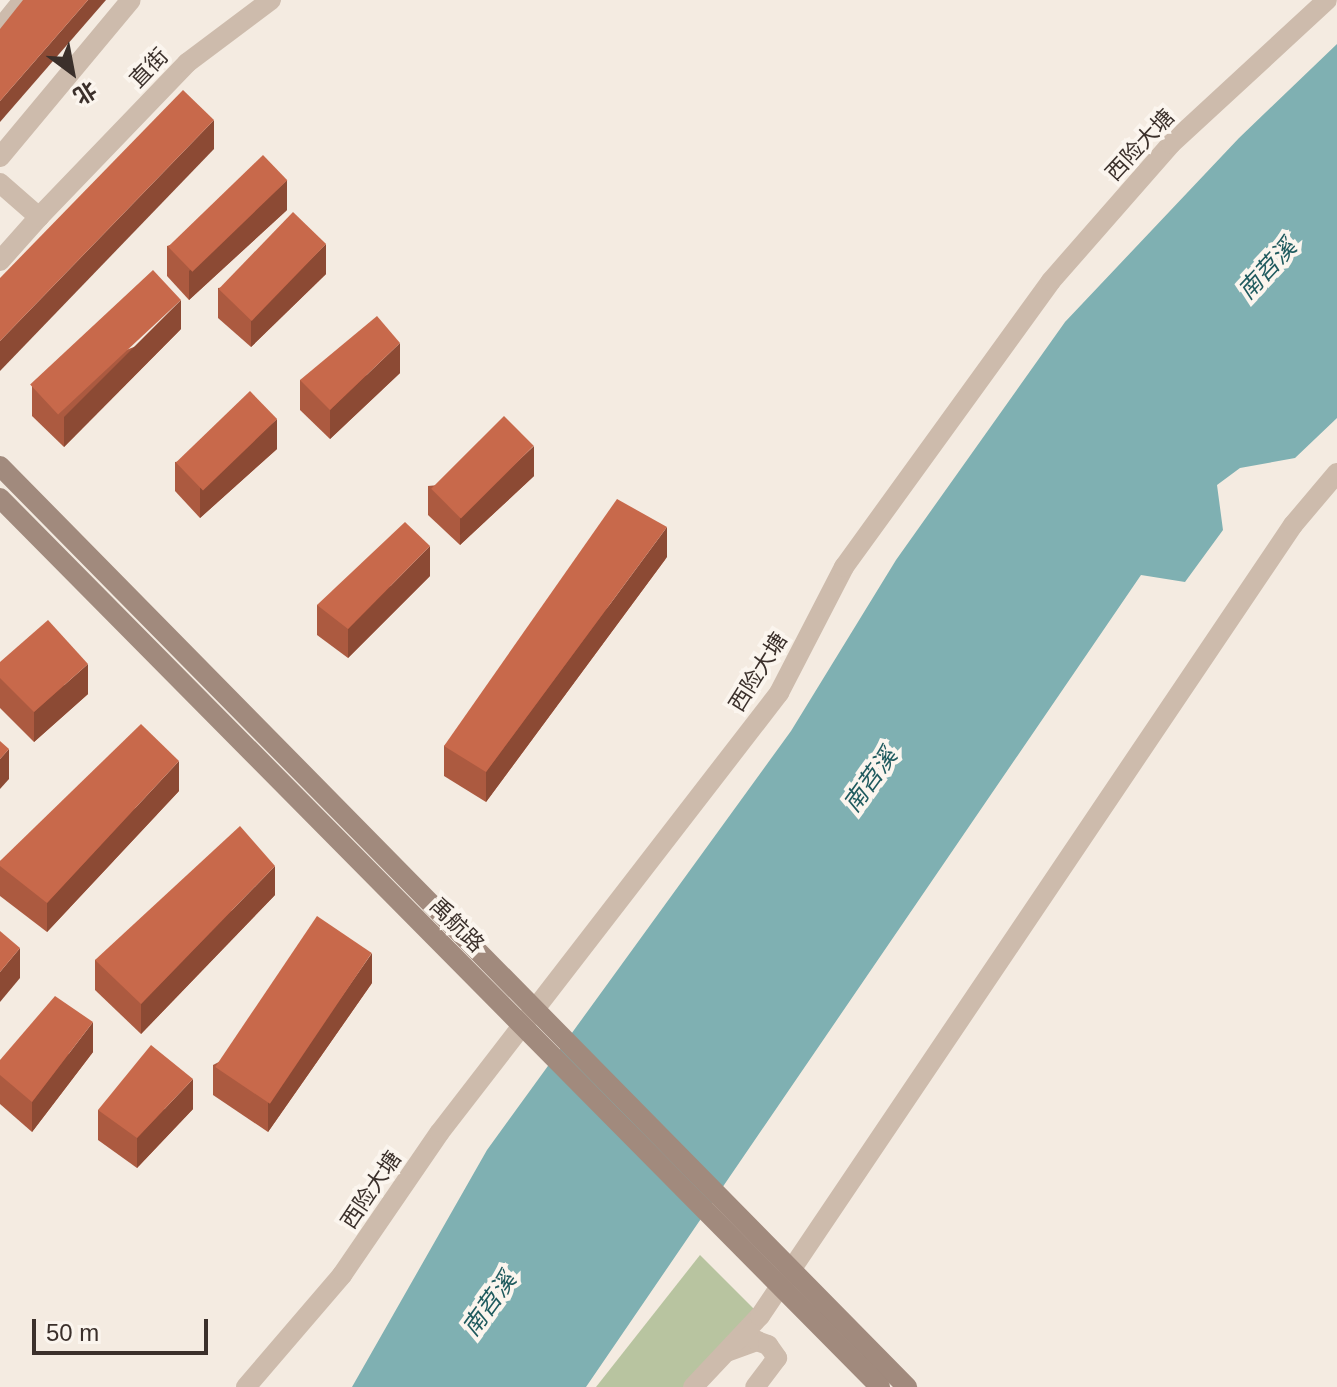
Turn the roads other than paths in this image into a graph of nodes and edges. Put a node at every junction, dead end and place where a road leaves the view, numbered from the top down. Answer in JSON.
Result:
{"nodes":[{"id":1,"x":22,"y":0,"type":"edge"},
{"id":2,"x":131,"y":0,"type":"edge"},
{"id":3,"x":271,"y":0,"type":"edge"},
{"id":4,"x":1327,"y":0,"type":"edge"},
{"id":5,"x":0,"y":27,"type":"edge"},
{"id":6,"x":0,"y":157,"type":"edge"},
{"id":7,"x":0,"y":183,"type":"edge"},
{"id":8,"x":39,"y":217,"type":"junction"},
{"id":9,"x":0,"y":261,"type":"edge"},
{"id":10,"x":0,"y":466,"type":"edge"},
{"id":11,"x":1337,"y":473,"type":"edge"},
{"id":12,"x":0,"y":498,"type":"edge"},
{"id":13,"x":726,"y":1353,"type":"junction"},
{"id":14,"x":246,"y":1387,"type":"edge"},
{"id":15,"x":693,"y":1387,"type":"edge"},
{"id":16,"x":755,"y":1387,"type":"edge"},
{"id":17,"x":880,"y":1387,"type":"edge"},
{"id":18,"x":907,"y":1387,"type":"edge"}],
"edges":[{"from":1,"to":5,"type":"street"},
{"from":2,"to":6,"type":"street"},
{"from":3,"to":8,"type":"street","name":"直街"},
{"from":4,"to":14,"type":"street","name":"西险大塘"},
{"from":7,"to":8,"type":"street"},
{"from":8,"to":9,"type":"street","name":"直街"},
{"from":10,"to":18,"type":"main road","bridge":true},
{"from":11,"to":13,"type":"street"},
{"from":12,"to":17,"type":"main road","name":"禹航路","bridge":true},
{"from":13,"to":15,"type":"street"},
{"from":13,"to":16,"type":"street"}]}
